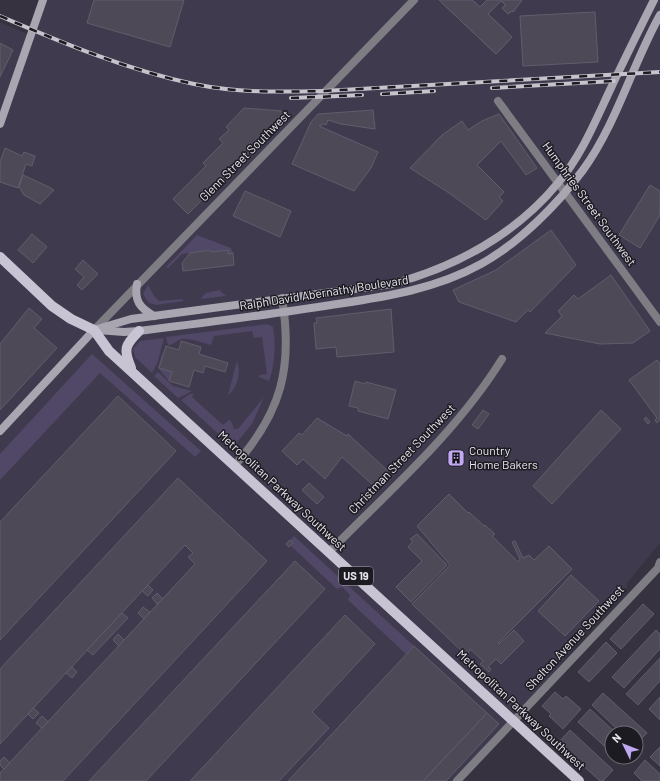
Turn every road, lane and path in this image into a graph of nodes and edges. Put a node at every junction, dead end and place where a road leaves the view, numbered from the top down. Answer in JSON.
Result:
{"nodes":[{"id":1,"x":43,"y":0,"type":"edge"},
{"id":2,"x":414,"y":0,"type":"edge"},
{"id":3,"x":654,"y":0,"type":"edge"},
{"id":4,"x":660,"y":15,"type":"edge"},
{"id":5,"x":498,"y":101,"type":"dead end"},
{"id":6,"x":0,"y":124,"type":"edge"},
{"id":7,"x":558,"y":183,"type":"junction"},
{"id":8,"x":565,"y":192,"type":"junction"},
{"id":9,"x":0,"y":257,"type":"edge"},
{"id":10,"x":137,"y":284,"type":"junction"},
{"id":11,"x":282,"y":298,"type":"junction"},
{"id":12,"x":284,"y":313,"type":"junction"},
{"id":13,"x":154,"y":316,"type":"junction"},
{"id":14,"x":660,"y":322,"type":"edge"},
{"id":15,"x":94,"y":330,"type":"junction"},
{"id":16,"x":139,"y":331,"type":"junction"},
{"id":17,"x":502,"y":360,"type":"dead end"},
{"id":18,"x":132,"y":372,"type":"junction"},
{"id":19,"x":0,"y":431,"type":"edge"},
{"id":20,"x":234,"y":465,"type":"junction"},
{"id":21,"x":329,"y":552,"type":"junction"},
{"id":22,"x":660,"y":562,"type":"edge"},
{"id":23,"x":513,"y":721,"type":"junction"},
{"id":24,"x":457,"y":781,"type":"edge"},
{"id":25,"x":579,"y":781,"type":"edge"}],
"edges":[{"from":1,"to":6,"type":"main road"},
{"from":2,"to":10,"type":"street","name":"Glenn Street Southwest"},
{"from":3,"to":7,"type":"main road","name":"Ralph David Abernathy Boulevard"},
{"from":4,"to":8,"type":"main road","name":"Ralph David Abernathy Boulevard"},
{"from":5,"to":7,"type":"street","name":"Humphries Street Southwest"},
{"from":7,"to":8,"type":"street","name":"Humphries Street Southwest"},
{"from":7,"to":11,"type":"main road","name":"Ralph David Abernathy Boulevard"},
{"from":8,"to":12,"type":"main road","name":"Ralph David Abernathy Boulevard"},
{"from":8,"to":14,"type":"street","name":"Humphries Street Southwest"},
{"from":9,"to":15,"type":"main road"},
{"from":10,"to":13,"type":"main road"},
{"from":10,"to":15,"type":"street","name":"Glenn Street Southwest"},
{"from":11,"to":12,"type":"street"},
{"from":11,"to":13,"type":"main road","name":"Ralph David Abernathy Boulevard"},
{"from":12,"to":16,"type":"main road","name":"Ralph David Abernathy Boulevard"},
{"from":12,"to":20,"type":"street"},
{"from":13,"to":15,"type":"main road","name":"Ralph David Abernathy Boulevard"},
{"from":15,"to":16,"type":"main road","name":"Ralph David Abernathy Boulevard"},
{"from":15,"to":18,"type":"main road","name":"Metropolitan Parkway Southwest","number":"US 19"},
{"from":15,"to":19,"type":"main road"},
{"from":16,"to":18,"type":"main road"},
{"from":17,"to":21,"type":"street","name":"Christman Street Southwest"},
{"from":18,"to":20,"type":"main road","name":"Metropolitan Parkway Southwest","number":"US 19"},
{"from":20,"to":21,"type":"main road","name":"Metropolitan Parkway Southwest","number":"US 19"},
{"from":21,"to":23,"type":"main road","name":"Metropolitan Parkway Southwest","number":"US 19"},
{"from":22,"to":23,"type":"street","name":"Shelton Avenue Southwest"},
{"from":23,"to":24,"type":"street","name":"Shelton Avenue Southwest"},
{"from":23,"to":25,"type":"main road","name":"Metropolitan Parkway Southwest","number":"US 19"}]}
